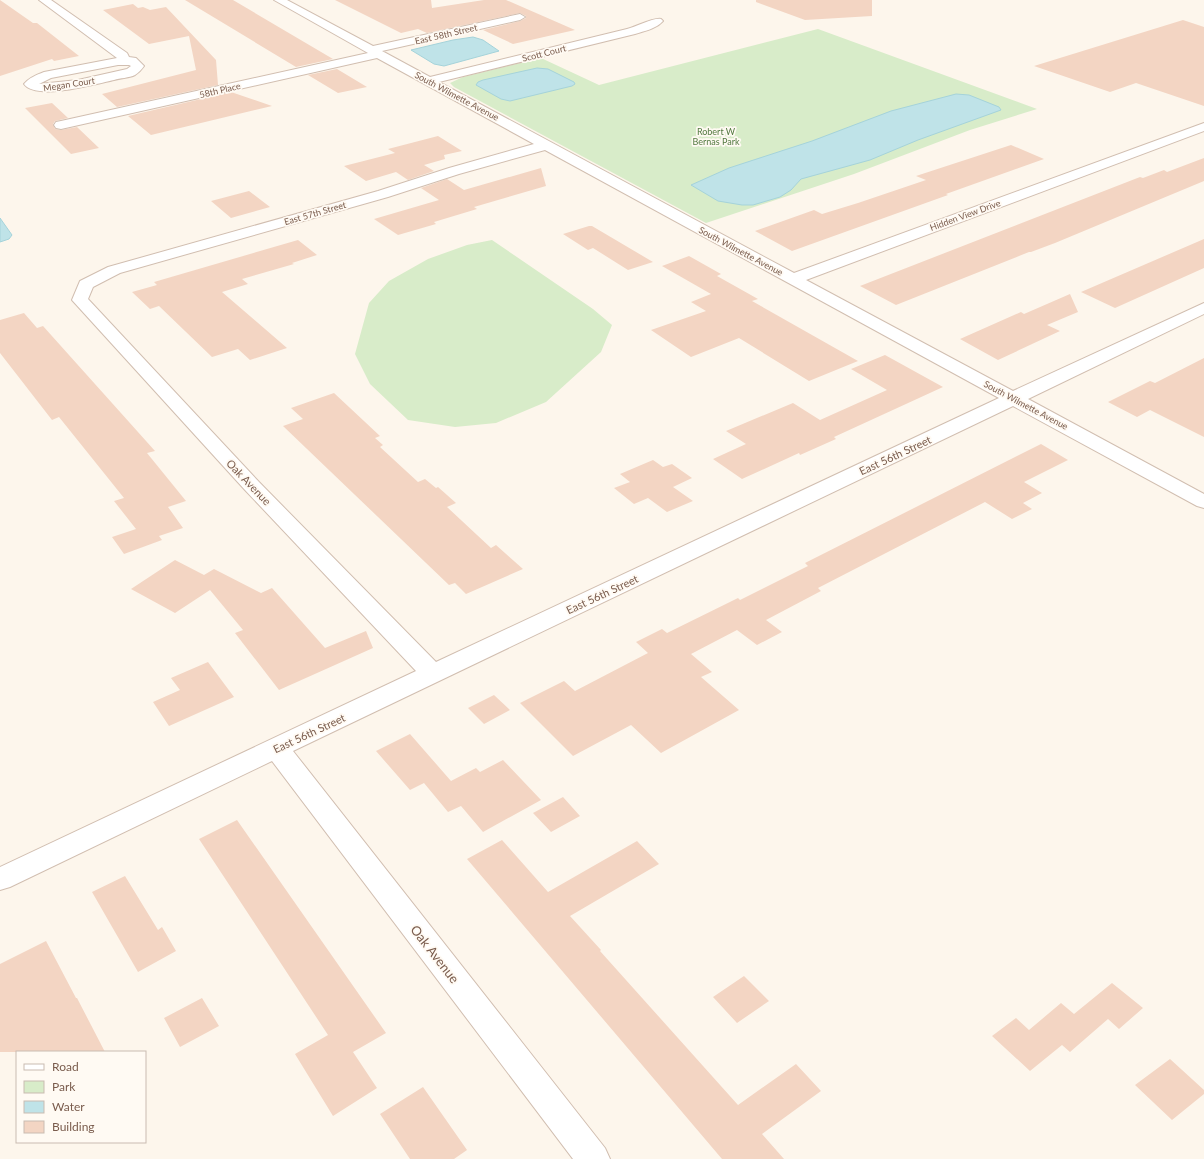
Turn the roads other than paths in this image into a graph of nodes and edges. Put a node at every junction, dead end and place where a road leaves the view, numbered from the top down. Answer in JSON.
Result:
{"nodes":[{"id":1,"x":44,"y":0,"type":"edge"},
{"id":2,"x":279,"y":0,"type":"edge"},
{"id":3,"x":520,"y":17,"type":"dead end"},
{"id":4,"x":657,"y":21,"type":"dead end"},
{"id":5,"x":375,"y":52,"type":"junction"},
{"id":6,"x":123,"y":61,"type":"junction"},
{"id":7,"x":428,"y":81,"type":"junction"},
{"id":8,"x":61,"y":125,"type":"dead end"},
{"id":9,"x":1204,"y":126,"type":"edge"},
{"id":10,"x":546,"y":145,"type":"junction"},
{"id":11,"x":793,"y":279,"type":"junction"},
{"id":12,"x":86,"y":284,"type":"joint"},
{"id":13,"x":1204,"y":308,"type":"edge"},
{"id":14,"x":1014,"y":399,"type":"junction"},
{"id":15,"x":1204,"y":502,"type":"edge"},
{"id":16,"x":433,"y":674,"type":"junction"},
{"id":17,"x":276,"y":748,"type":"junction"},
{"id":18,"x":0,"y":880,"type":"edge"},
{"id":19,"x":594,"y":1159,"type":"edge"}],
"edges":[{"from":1,"to":6,"type":"street","name":"Megan Court"},
{"from":2,"to":5,"type":"street","name":"South Wilmette Avenue"},
{"from":3,"to":5,"type":"street","name":"East 58th Street"},
{"from":4,"to":7,"type":"street","name":"Scott Court"},
{"from":5,"to":7,"type":"street","name":"South Wilmette Avenue"},
{"from":5,"to":8,"type":"street","name":"58th Place"},
{"from":6,"to":6,"type":"street","name":"Megan Court"},
{"from":7,"to":10,"type":"street","name":"South Wilmette Avenue"},
{"from":9,"to":11,"type":"street","name":"Hidden View Drive"},
{"from":10,"to":11,"type":"street","name":"South Wilmette Avenue"},
{"from":10,"to":12,"type":"street","name":"East 57th Street"},
{"from":11,"to":14,"type":"street","name":"South Wilmette Avenue"},
{"from":12,"to":16,"type":"street","name":"Oak Avenue"},
{"from":13,"to":14,"type":"street","name":"East 56th Street"},
{"from":14,"to":15,"type":"street","name":"South Wilmette Avenue"},
{"from":14,"to":16,"type":"street","name":"East 56th Street"},
{"from":16,"to":17,"type":"street","name":"East 56th Street"},
{"from":17,"to":18,"type":"street","name":"East 56th Street"},
{"from":17,"to":19,"type":"street","name":"Oak Avenue"}]}
